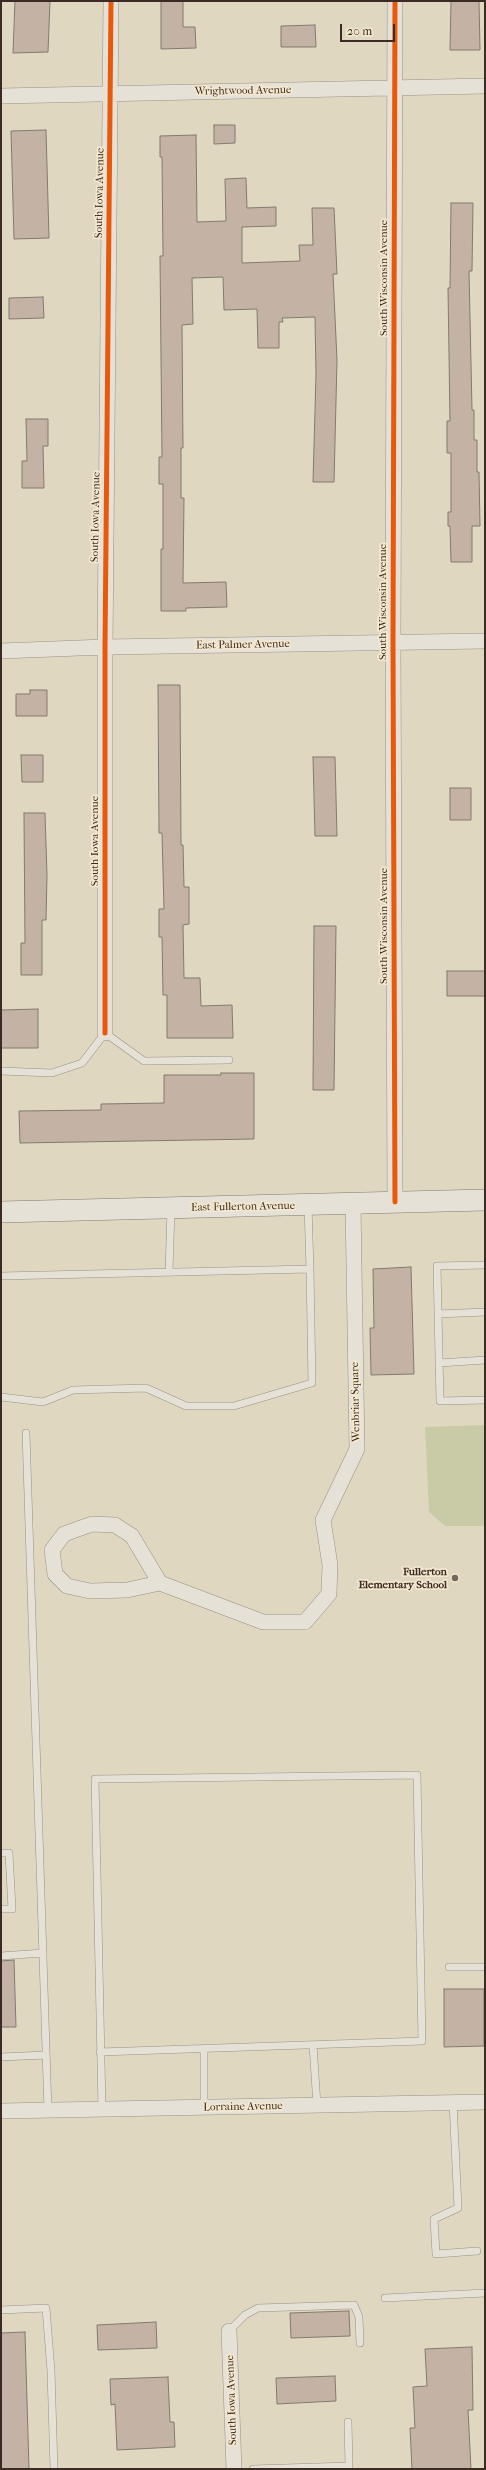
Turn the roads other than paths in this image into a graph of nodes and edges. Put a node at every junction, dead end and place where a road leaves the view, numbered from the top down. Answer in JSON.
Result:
{"nodes":[{"id":1,"x":111,"y":1,"type":"edge"},
{"id":2,"x":395,"y":1,"type":"edge"},
{"id":3,"x":485,"y":86,"type":"edge"},
{"id":4,"x":395,"y":88,"type":"junction"},
{"id":5,"x":111,"y":94,"type":"junction"},
{"id":6,"x":1,"y":96,"type":"edge"},
{"id":7,"x":485,"y":641,"type":"edge"},
{"id":8,"x":393,"y":642,"type":"junction"},
{"id":9,"x":105,"y":647,"type":"junction"},
{"id":10,"x":1,"y":651,"type":"edge"},
{"id":11,"x":105,"y":1033,"type":"junction"},
{"id":12,"x":229,"y":1060,"type":"dead end"},
{"id":13,"x":1,"y":1071,"type":"edge"},
{"id":14,"x":485,"y":1200,"type":"edge"},
{"id":15,"x":395,"y":1202,"type":"junction"},
{"id":16,"x":353,"y":1205,"type":"junction"},
{"id":17,"x":308,"y":1206,"type":"junction"},
{"id":18,"x":171,"y":1208,"type":"junction"},
{"id":19,"x":1,"y":1212,"type":"edge"},
{"id":20,"x":485,"y":1265,"type":"edge"},
{"id":21,"x":310,"y":1269,"type":"junction"},
{"id":22,"x":169,"y":1272,"type":"junction"},
{"id":23,"x":1,"y":1276,"type":"edge"},
{"id":24,"x":485,"y":1312,"type":"edge"},
{"id":25,"x":438,"y":1314,"type":"junction"},
{"id":26,"x":485,"y":1360,"type":"edge"},
{"id":27,"x":439,"y":1363,"type":"junction"},
{"id":28,"x":1,"y":1397,"type":"edge"},
{"id":29,"x":485,"y":1400,"type":"edge"},
{"id":30,"x":26,"y":1433,"type":"dead end"},
{"id":31,"x":160,"y":1583,"type":"junction"},
{"id":32,"x":1,"y":1853,"type":"edge"},
{"id":33,"x":1,"y":1909,"type":"edge"},
{"id":34,"x":43,"y":1953,"type":"junction"},
{"id":35,"x":1,"y":1956,"type":"edge"},
{"id":36,"x":449,"y":1967,"type":"dead end"},
{"id":37,"x":485,"y":1967,"type":"edge"},
{"id":38,"x":313,"y":2044,"type":"junction"},
{"id":39,"x":204,"y":2048,"type":"junction"},
{"id":40,"x":100,"y":2052,"type":"junction"},
{"id":41,"x":46,"y":2055,"type":"junction"},
{"id":42,"x":1,"y":2057,"type":"edge"},
{"id":43,"x":453,"y":2102,"type":"junction"},
{"id":44,"x":485,"y":2102,"type":"edge"},
{"id":45,"x":317,"y":2105,"type":"junction"},
{"id":46,"x":204,"y":2108,"type":"junction"},
{"id":47,"x":102,"y":2109,"type":"junction"},
{"id":48,"x":48,"y":2110,"type":"junction"},
{"id":49,"x":1,"y":2112,"type":"edge"},
{"id":50,"x":477,"y":2251,"type":"dead end"},
{"id":51,"x":485,"y":2293,"type":"edge"},
{"id":52,"x":385,"y":2298,"type":"dead end"},
{"id":53,"x":1,"y":2310,"type":"edge"},
{"id":54,"x":229,"y":2331,"type":"joint"},
{"id":55,"x":360,"y":2343,"type":"dead end"},
{"id":56,"x":348,"y":2422,"type":"dead end"},
{"id":57,"x":54,"y":2469,"type":"edge"},
{"id":58,"x":234,"y":2469,"type":"edge"},
{"id":59,"x":253,"y":2469,"type":"edge"}],
"edges":[{"from":1,"to":5,"type":"street","name":"South Iowa Avenue"},
{"from":2,"to":4,"type":"street","name":"South Wisconsin Avenue"},
{"from":3,"to":4,"type":"street","name":"Wrightwood Avenue"},
{"from":4,"to":5,"type":"street","name":"Wrightwood Avenue"},
{"from":4,"to":8,"type":"street","name":"South Wisconsin Avenue"},
{"from":5,"to":6,"type":"street","name":"Wrightwood Avenue"},
{"from":5,"to":9,"type":"street","name":"South Iowa Avenue"},
{"from":7,"to":8,"type":"street","name":"East Palmer Avenue"},
{"from":8,"to":9,"type":"street","name":"East Palmer Avenue"},
{"from":8,"to":15,"type":"street","name":"South Wisconsin Avenue"},
{"from":9,"to":10,"type":"street","name":"East Palmer Avenue"},
{"from":9,"to":11,"type":"street","name":"South Iowa Avenue"},
{"from":11,"to":12,"type":"lane"},
{"from":11,"to":13,"type":"lane"},
{"from":14,"to":15,"type":"street","name":"East Fullerton Avenue"},
{"from":15,"to":16,"type":"street","name":"East Fullerton Avenue"},
{"from":16,"to":17,"type":"street","name":"East Fullerton Avenue"},
{"from":16,"to":31,"type":"street","name":"Wenbriar Square"},
{"from":17,"to":18,"type":"street","name":"East Fullerton Avenue"},
{"from":17,"to":21,"type":"lane"},
{"from":18,"to":19,"type":"street","name":"East Fullerton Avenue"},
{"from":18,"to":22,"type":"lane"},
{"from":20,"to":25,"type":"lane"},
{"from":21,"to":22,"type":"lane"},
{"from":21,"to":28,"type":"lane"},
{"from":22,"to":23,"type":"lane"},
{"from":24,"to":25,"type":"lane"},
{"from":25,"to":27,"type":"lane"},
{"from":26,"to":27,"type":"lane"},
{"from":27,"to":29,"type":"lane"},
{"from":30,"to":34,"type":"lane"},
{"from":31,"to":31,"type":"street"},
{"from":32,"to":33,"type":"lane"},
{"from":34,"to":35,"type":"lane"},
{"from":34,"to":41,"type":"lane"},
{"from":36,"to":37,"type":"lane"},
{"from":38,"to":39,"type":"lane"},
{"from":38,"to":40,"type":"lane"},
{"from":38,"to":45,"type":"lane"},
{"from":39,"to":40,"type":"lane"},
{"from":39,"to":46,"type":"lane"},
{"from":40,"to":47,"type":"lane"},
{"from":41,"to":42,"type":"lane"},
{"from":41,"to":48,"type":"lane"},
{"from":43,"to":44,"type":"street","name":"Lorraine Avenue"},
{"from":43,"to":45,"type":"street","name":"Lorraine Avenue"},
{"from":43,"to":50,"type":"lane"},
{"from":45,"to":46,"type":"street","name":"Lorraine Avenue"},
{"from":46,"to":47,"type":"street","name":"Lorraine Avenue"},
{"from":47,"to":48,"type":"street","name":"Lorraine Avenue"},
{"from":48,"to":49,"type":"street","name":"Lorraine Avenue"},
{"from":51,"to":52,"type":"lane"},
{"from":53,"to":57,"type":"lane"},
{"from":54,"to":55,"type":"lane"},
{"from":54,"to":58,"type":"street","name":"South Iowa Avenue"},
{"from":56,"to":59,"type":"lane"}]}
